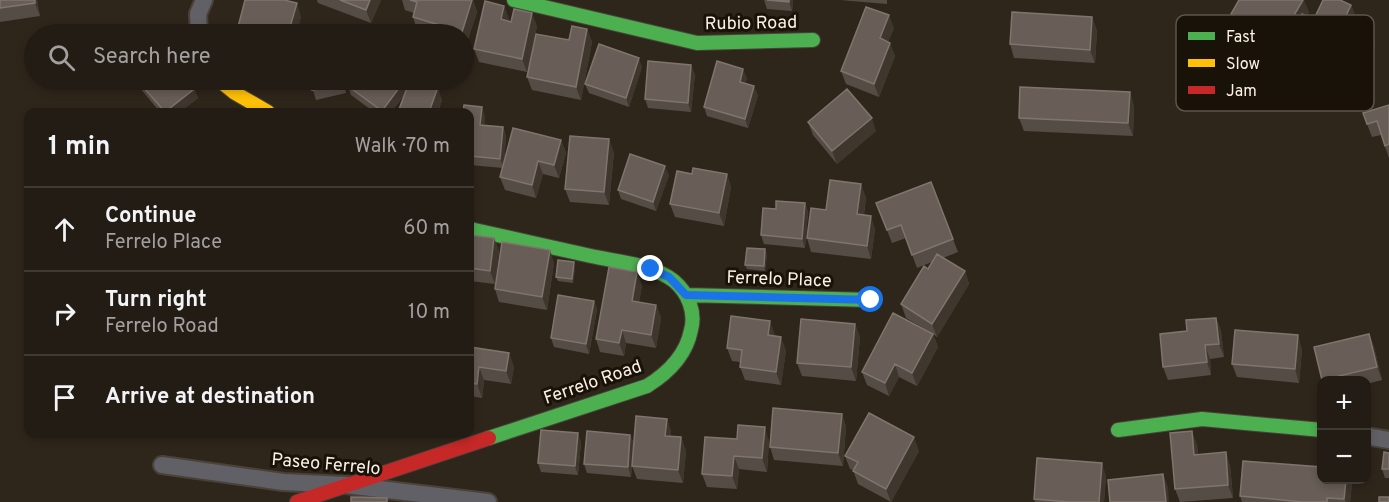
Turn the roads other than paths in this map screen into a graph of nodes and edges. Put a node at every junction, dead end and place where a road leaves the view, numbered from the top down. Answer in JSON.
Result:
{"nodes":[{"id":1,"x":204,"y":0,"type":"edge"},
{"id":2,"x":514,"y":0,"type":"edge"},
{"id":3,"x":198,"y":24,"type":"edge"},
{"id":4,"x":813,"y":40,"type":"dead end"},
{"id":5,"x":231,"y":90,"type":"edge"},
{"id":6,"x":261,"y":108,"type":"edge"},
{"id":7,"x":474,"y":230,"type":"edge"},
{"id":8,"x":686,"y":295,"type":"junction"},
{"id":9,"x":871,"y":300,"type":"dead end"},
{"id":10,"x":1118,"y":430,"type":"dead end"},
{"id":11,"x":1317,"y":430,"type":"edge"},
{"id":12,"x":1371,"y":437,"type":"edge"},
{"id":13,"x":1389,"y":440,"type":"edge"},
{"id":14,"x":162,"y":465,"type":"dead end"},
{"id":15,"x":346,"y":485,"type":"junction"},
{"id":16,"x":297,"y":502,"type":"edge"},
{"id":17,"x":488,"y":502,"type":"edge"}],
"edges":[{"from":1,"to":3,"type":"street"},
{"from":2,"to":4,"type":"street","name":"Rubio Road"},
{"from":5,"to":6,"type":"street"},
{"from":7,"to":8,"type":"street"},
{"from":8,"to":9,"type":"street","name":"Ferrelo Place"},
{"from":8,"to":15,"type":"street","name":"Ferrelo Road"},
{"from":10,"to":11,"type":"street"},
{"from":12,"to":13,"type":"street"},
{"from":14,"to":15,"type":"street","name":"Paseo Ferrelo"},
{"from":15,"to":16,"type":"street","name":"Ferrelo Road"},
{"from":15,"to":17,"type":"street","name":"Paseo Ferrelo"}]}
